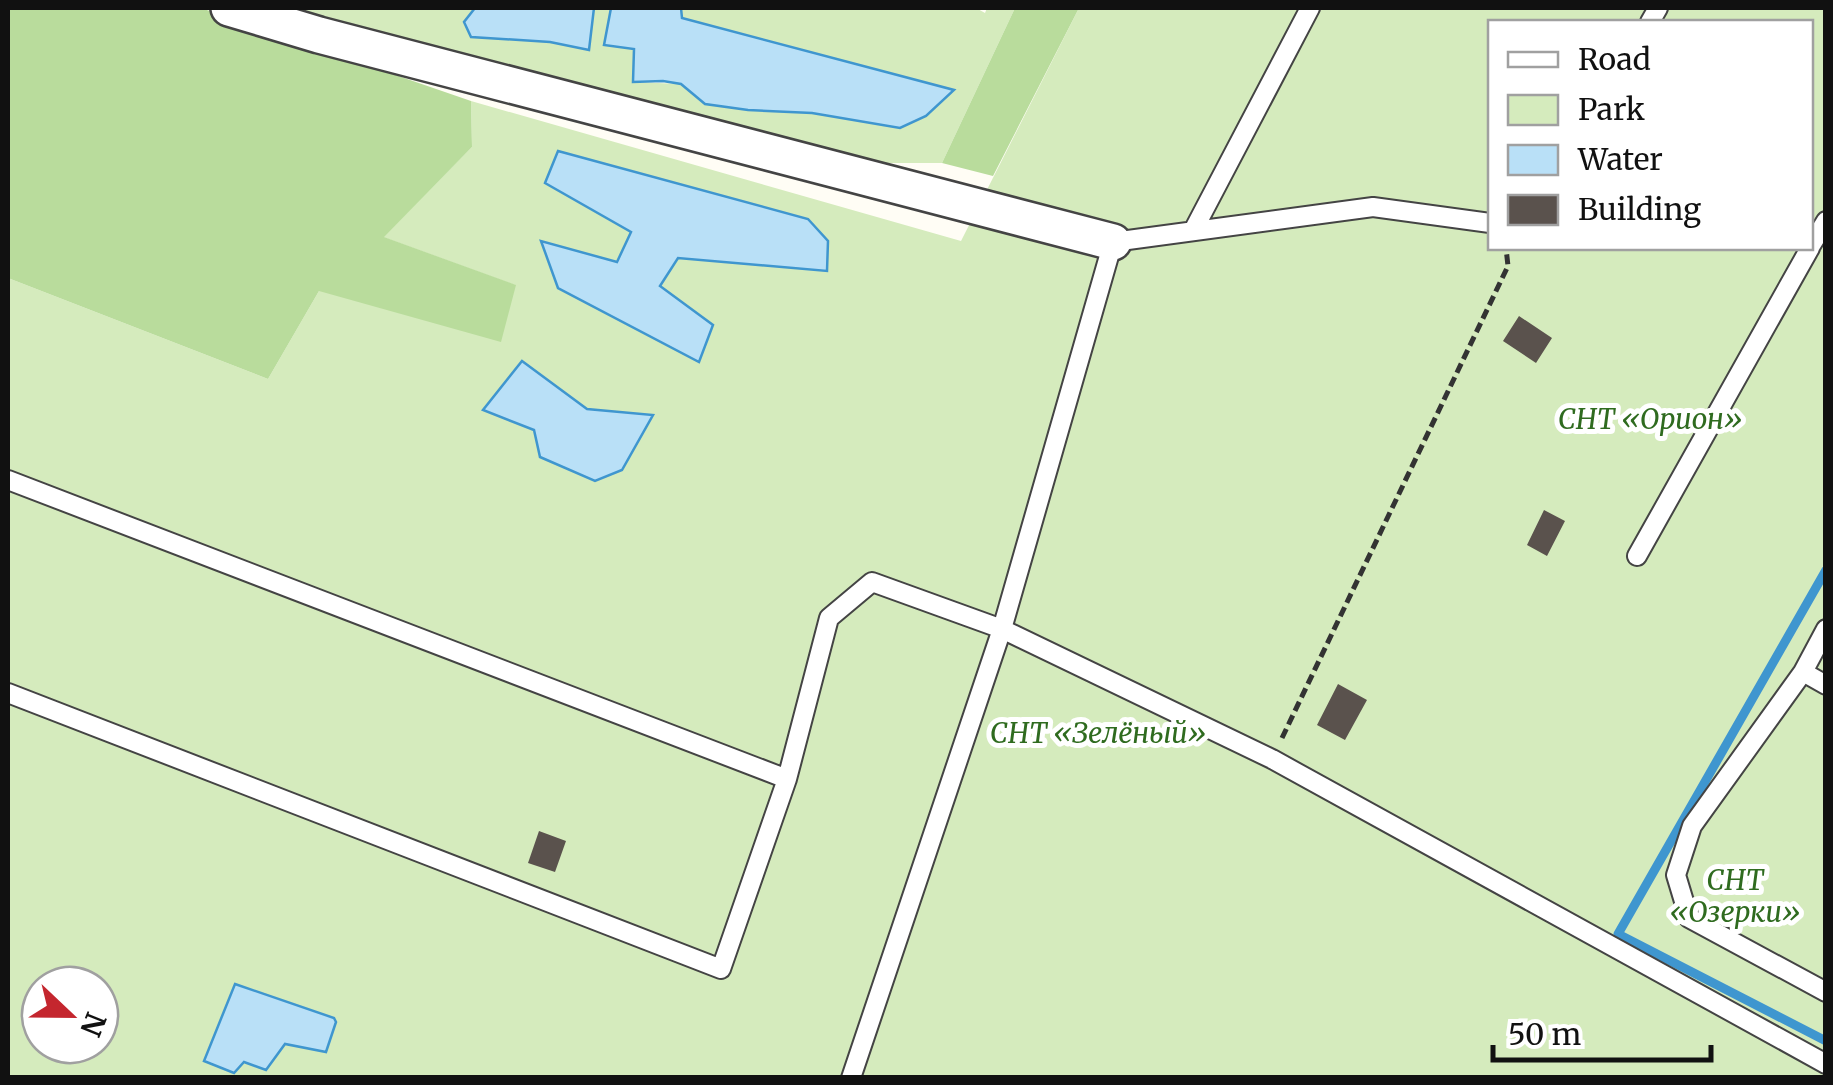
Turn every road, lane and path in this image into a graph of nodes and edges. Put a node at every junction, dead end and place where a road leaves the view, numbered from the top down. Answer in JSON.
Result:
{"nodes":[{"id":1,"x":229,"y":8,"type":"edge"},
{"id":2,"x":1310,"y":8,"type":"edge"},
{"id":3,"x":1488,"y":223,"type":"edge"},
{"id":4,"x":1194,"y":229,"type":"junction"},
{"id":5,"x":1114,"y":242,"type":"junction"},
{"id":6,"x":1506,"y":250,"type":"edge"},
{"id":7,"x":1808,"y":250,"type":"edge"},
{"id":8,"x":8,"y":480,"type":"edge"},
{"id":9,"x":1637,"y":556,"type":"dead end"},
{"id":10,"x":1002,"y":629,"type":"junction"},
{"id":11,"x":1826,"y":629,"type":"edge"},
{"id":12,"x":1803,"y":672,"type":"junction"},
{"id":13,"x":1826,"y":685,"type":"edge"},
{"id":14,"x":8,"y":694,"type":"edge"},
{"id":15,"x":1272,"y":758,"type":"junction"},
{"id":16,"x":787,"y":779,"type":"junction"},
{"id":17,"x":1826,"y":992,"type":"edge"},
{"id":18,"x":1826,"y":1064,"type":"edge"},
{"id":19,"x":852,"y":1078,"type":"edge"}],
"edges":[{"from":1,"to":5,"type":"street"},
{"from":2,"to":4,"type":"lane"},
{"from":3,"to":4,"type":"lane"},
{"from":4,"to":5,"type":"lane"},
{"from":5,"to":10,"type":"lane"},
{"from":6,"to":15,"type":"path"},
{"from":7,"to":9,"type":"lane"},
{"from":8,"to":16,"type":"lane"},
{"from":10,"to":15,"type":"lane"},
{"from":10,"to":16,"type":"lane"},
{"from":10,"to":19,"type":"lane"},
{"from":11,"to":12,"type":"lane"},
{"from":12,"to":13,"type":"lane"},
{"from":12,"to":17,"type":"lane"},
{"from":14,"to":16,"type":"lane"},
{"from":15,"to":18,"type":"lane"}]}
